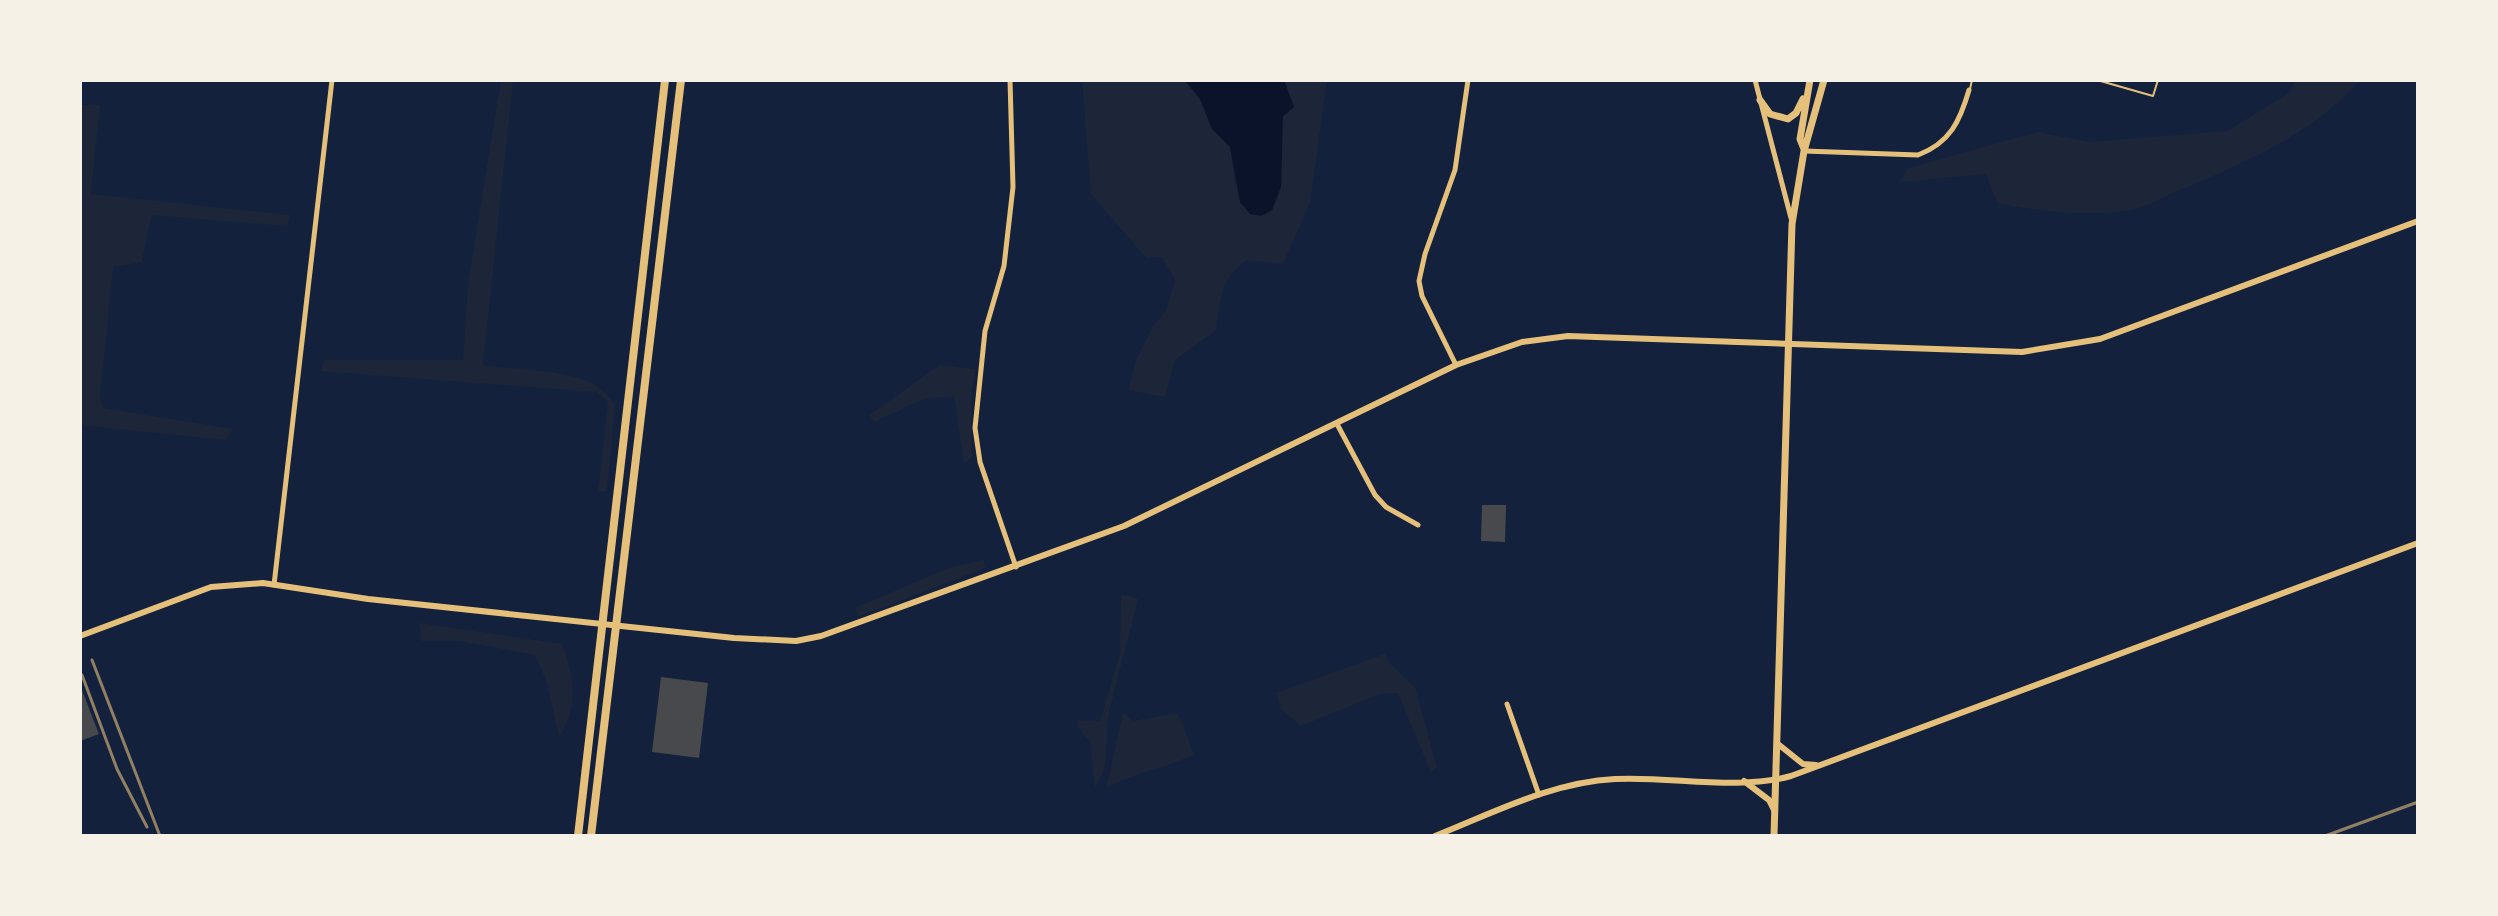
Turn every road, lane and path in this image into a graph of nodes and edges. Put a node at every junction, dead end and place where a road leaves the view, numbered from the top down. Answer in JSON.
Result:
{"nodes":[{"id":1,"x":332,"y":80,"type":"edge"},
{"id":2,"x":665,"y":80,"type":"edge"},
{"id":3,"x":681,"y":80,"type":"edge"},
{"id":4,"x":1010,"y":80,"type":"edge"},
{"id":5,"x":1468,"y":80,"type":"edge"},
{"id":6,"x":1755,"y":80,"type":"edge"},
{"id":7,"x":1810,"y":80,"type":"edge"},
{"id":8,"x":1824,"y":80,"type":"edge"},
{"id":9,"x":1972,"y":80,"type":"edge"},
{"id":10,"x":2097,"y":80,"type":"edge"},
{"id":11,"x":2158,"y":80,"type":"edge"},
{"id":12,"x":1808,"y":89,"type":"junction"},
{"id":13,"x":1969,"y":90,"type":"joint"},
{"id":14,"x":1760,"y":100,"type":"junction"},
{"id":15,"x":1804,"y":151,"type":"junction"},
{"id":16,"x":2418,"y":221,"type":"edge"},
{"id":17,"x":1792,"y":224,"type":"junction"},
{"id":18,"x":1789,"y":346,"type":"junction"},
{"id":19,"x":1456,"y":365,"type":"junction"},
{"id":20,"x":1337,"y":424,"type":"junction"},
{"id":21,"x":1418,"y":525,"type":"dead end"},
{"id":22,"x":2418,"y":543,"type":"edge"},
{"id":23,"x":1016,"y":567,"type":"junction"},
{"id":24,"x":274,"y":585,"type":"junction"},
{"id":25,"x":600,"y":624,"type":"junction"},
{"id":26,"x":613,"y":625,"type":"junction"},
{"id":27,"x":80,"y":636,"type":"edge"},
{"id":28,"x":1507,"y":704,"type":"dead end"},
{"id":29,"x":1778,"y":744,"type":"junction"},
{"id":30,"x":1820,"y":766,"type":"junction"},
{"id":31,"x":1776,"y":780,"type":"junction"},
{"id":32,"x":1744,"y":781,"type":"junction"},
{"id":33,"x":1539,"y":795,"type":"junction"},
{"id":34,"x":1775,"y":813,"type":"junction"},
{"id":35,"x":578,"y":836,"type":"edge"},
{"id":36,"x":591,"y":836,"type":"edge"},
{"id":37,"x":1435,"y":836,"type":"edge"},
{"id":38,"x":1774,"y":836,"type":"edge"}],
"edges":[{"from":1,"to":24,"type":"street"},
{"from":2,"to":25,"type":"main road"},
{"from":3,"to":26,"type":"main road"},
{"from":4,"to":23,"type":"street"},
{"from":5,"to":19,"type":"street"},
{"from":6,"to":14,"type":"street"},
{"from":7,"to":12,"type":"main road"},
{"from":8,"to":15,"type":"main road"},
{"from":9,"to":13,"type":"lane"},
{"from":10,"to":11,"type":"lane"},
{"from":12,"to":14,"type":"main road"},
{"from":12,"to":15,"type":"main road"},
{"from":13,"to":15,"type":"street"},
{"from":14,"to":17,"type":"street"},
{"from":15,"to":17,"type":"main road"},
{"from":16,"to":18,"type":"street"},
{"from":17,"to":18,"type":"main road"},
{"from":18,"to":19,"type":"street"},
{"from":18,"to":29,"type":"main road"},
{"from":19,"to":20,"type":"street"},
{"from":20,"to":21,"type":"street"},
{"from":20,"to":23,"type":"street"},
{"from":22,"to":30,"type":"street"},
{"from":23,"to":26,"type":"street"},
{"from":24,"to":25,"type":"street"},
{"from":24,"to":27,"type":"street"},
{"from":25,"to":26,"type":"street"},
{"from":25,"to":35,"type":"main road"},
{"from":26,"to":36,"type":"main road"},
{"from":28,"to":33,"type":"street"},
{"from":29,"to":30,"type":"street"},
{"from":29,"to":31,"type":"main road"},
{"from":30,"to":31,"type":"street"},
{"from":31,"to":32,"type":"street"},
{"from":31,"to":34,"type":"main road"},
{"from":32,"to":33,"type":"street"},
{"from":32,"to":34,"type":"street"},
{"from":33,"to":37,"type":"street"},
{"from":34,"to":38,"type":"main road"}]}
